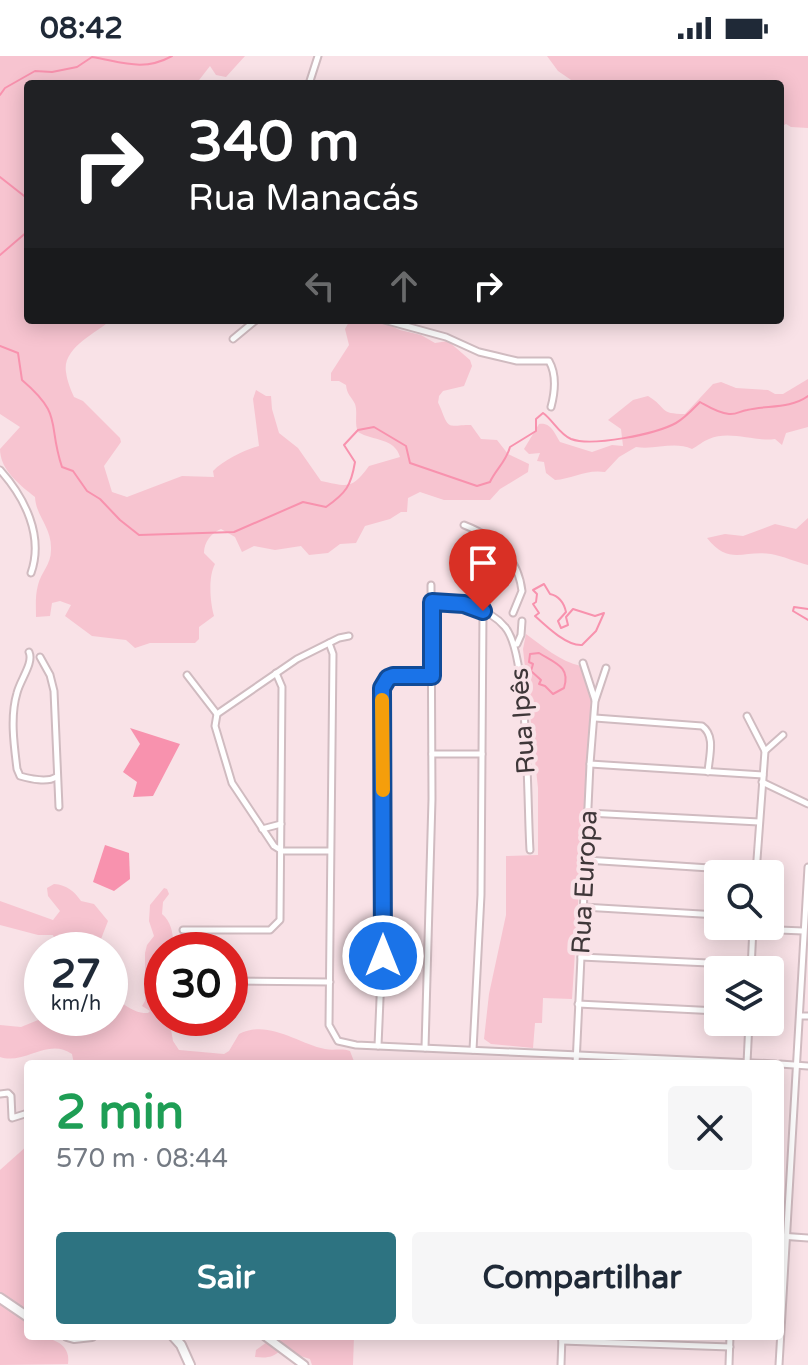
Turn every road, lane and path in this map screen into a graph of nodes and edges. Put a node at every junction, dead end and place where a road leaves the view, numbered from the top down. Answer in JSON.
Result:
{"nodes":[{"id":1,"x":318,"y":56,"type":"edge"},
{"id":2,"x":310,"y":80,"type":"edge"},
{"id":3,"x":251,"y":324,"type":"edge"},
{"id":4,"x":399,"y":324,"type":"edge"},
{"id":5,"x":233,"y":339,"type":"dead end"},
{"id":6,"x":551,"y":407,"type":"dead end"},
{"id":7,"x":0,"y":470,"type":"edge"},
{"id":8,"x":464,"y":525,"type":"dead end"},
{"id":9,"x":31,"y":573,"type":"dead end"},
{"id":10,"x":431,"y":585,"type":"dead end"},
{"id":11,"x":432,"y":602,"type":"junction"},
{"id":12,"x":483,"y":611,"type":"junction"},
{"id":13,"x":513,"y":613,"type":"dead end"},
{"id":14,"x":522,"y":621,"type":"dead end"},
{"id":15,"x":349,"y":636,"type":"dead end"},
{"id":16,"x":329,"y":643,"type":"junction"},
{"id":17,"x":516,"y":645,"type":"junction"},
{"id":18,"x":29,"y":652,"type":"dead end"},
{"id":19,"x":40,"y":657,"type":"dead end"},
{"id":20,"x":583,"y":663,"type":"dead end"},
{"id":21,"x":606,"y":668,"type":"dead end"},
{"id":22,"x":276,"y":673,"type":"junction"},
{"id":23,"x":187,"y":675,"type":"dead end"},
{"id":24,"x":432,"y":676,"type":"junction"},
{"id":25,"x":595,"y":701,"type":"junction"},
{"id":26,"x":217,"y":714,"type":"junction"},
{"id":27,"x":747,"y":716,"type":"dead end"},
{"id":28,"x":595,"y":718,"type":"junction"},
{"id":29,"x":783,"y":735,"type":"dead end"},
{"id":30,"x":765,"y":751,"type":"junction"},
{"id":31,"x":432,"y":754,"type":"junction"},
{"id":32,"x":482,"y":754,"type":"junction"},
{"id":33,"x":590,"y":764,"type":"junction"},
{"id":34,"x":708,"y":772,"type":"junction"},
{"id":35,"x":56,"y":777,"type":"junction"},
{"id":36,"x":762,"y":778,"type":"junction"},
{"id":37,"x":808,"y":804,"type":"edge"},
{"id":38,"x":59,"y":807,"type":"dead end"},
{"id":39,"x":588,"y":813,"type":"junction"},
{"id":40,"x":759,"y":822,"type":"junction"},
{"id":41,"x":282,"y":823,"type":"junction"},
{"id":42,"x":262,"y":829,"type":"junction"},
{"id":43,"x":530,"y":850,"type":"dead end"},
{"id":44,"x":282,"y":851,"type":"junction"},
{"id":45,"x":330,"y":851,"type":"junction"},
{"id":46,"x":586,"y":860,"type":"junction"},
{"id":47,"x":757,"y":860,"type":"edge"},
{"id":48,"x":704,"y":868,"type":"edge"},
{"id":49,"x":808,"y":871,"type":"edge"},
{"id":50,"x":583,"y":907,"type":"junction"},
{"id":51,"x":704,"y":914,"type":"edge"},
{"id":52,"x":806,"y":921,"type":"edge"},
{"id":53,"x":183,"y":930,"type":"dead end"},
{"id":54,"x":784,"y":930,"type":"edge"},
{"id":55,"x":803,"y":931,"type":"junction"},
{"id":56,"x":581,"y":957,"type":"junction"},
{"id":57,"x":704,"y":964,"type":"edge"},
{"id":58,"x":805,"y":969,"type":"edge"},
{"id":59,"x":248,"y":981,"type":"edge"},
{"id":60,"x":330,"y":982,"type":"junction"},
{"id":61,"x":578,"y":1004,"type":"junction"},
{"id":62,"x":704,"y":1010,"type":"edge"},
{"id":63,"x":800,"y":1016,"type":"junction"},
{"id":64,"x":808,"y":1016,"type":"edge"},
{"id":65,"x":748,"y":1036,"type":"edge"},
{"id":66,"x":378,"y":1046,"type":"junction"},
{"id":67,"x":425,"y":1048,"type":"junction"},
{"id":68,"x":473,"y":1050,"type":"junction"},
{"id":69,"x":576,"y":1053,"type":"junction"},
{"id":70,"x":576,"y":1060,"type":"edge"},
{"id":71,"x":696,"y":1060,"type":"edge"},
{"id":72,"x":747,"y":1060,"type":"edge"},
{"id":73,"x":784,"y":1064,"type":"edge"},
{"id":74,"x":795,"y":1065,"type":"junction"},
{"id":75,"x":808,"y":1066,"type":"edge"},
{"id":76,"x":0,"y":1094,"type":"edge"},
{"id":77,"x":24,"y":1114,"type":"edge"},
{"id":78,"x":784,"y":1210,"type":"edge"},
{"id":79,"x":784,"y":1236,"type":"edge"},
{"id":80,"x":808,"y":1238,"type":"edge"},
{"id":81,"x":0,"y":1298,"type":"edge"},
{"id":82,"x":24,"y":1314,"type":"edge"},
{"id":83,"x":177,"y":1340,"type":"edge"},
{"id":84,"x":270,"y":1340,"type":"edge"},
{"id":85,"x":562,"y":1340,"type":"edge"},
{"id":86,"x":583,"y":1340,"type":"edge"},
{"id":87,"x":730,"y":1340,"type":"edge"},
{"id":88,"x":780,"y":1340,"type":"edge"},
{"id":89,"x":730,"y":1347,"type":"junction"},
{"id":90,"x":190,"y":1365,"type":"edge"},
{"id":91,"x":304,"y":1365,"type":"edge"},
{"id":92,"x":561,"y":1365,"type":"edge"},
{"id":93,"x":729,"y":1365,"type":"edge"},
{"id":94,"x":779,"y":1365,"type":"edge"}],
"edges":[{"from":1,"to":2,"type":"street"},
{"from":3,"to":5,"type":"street"},
{"from":4,"to":6,"type":"street"},
{"from":7,"to":9,"type":"street"},
{"from":8,"to":13,"type":"street"},
{"from":10,"to":11,"type":"street"},
{"from":11,"to":12,"type":"street"},
{"from":11,"to":24,"type":"street"},
{"from":12,"to":17,"type":"street","name":"Rua Ipês"},
{"from":12,"to":32,"type":"street"},
{"from":14,"to":17,"type":"street"},
{"from":15,"to":16,"type":"street"},
{"from":16,"to":22,"type":"street"},
{"from":16,"to":45,"type":"street"},
{"from":17,"to":43,"type":"street","name":"Rua Ipês"},
{"from":18,"to":35,"type":"street"},
{"from":19,"to":35,"type":"street"},
{"from":20,"to":25,"type":"street","name":"Rua Europa"},
{"from":21,"to":25,"type":"street","name":"Rua Europa"},
{"from":22,"to":26,"type":"street"},
{"from":22,"to":41,"type":"street"},
{"from":23,"to":26,"type":"street"},
{"from":24,"to":31,"type":"street"},
{"from":24,"to":66,"type":"street"},
{"from":25,"to":28,"type":"street","name":"Rua Europa"},
{"from":26,"to":42,"type":"street"},
{"from":27,"to":30,"type":"street"},
{"from":28,"to":33,"type":"street","name":"Rua Europa"},
{"from":28,"to":34,"type":"street"},
{"from":29,"to":30,"type":"street"},
{"from":30,"to":36,"type":"street"},
{"from":31,"to":32,"type":"street"},
{"from":31,"to":67,"type":"street"},
{"from":32,"to":68,"type":"street"},
{"from":33,"to":34,"type":"street"},
{"from":33,"to":39,"type":"street","name":"Rua Europa"},
{"from":34,"to":36,"type":"street"},
{"from":35,"to":38,"type":"street"},
{"from":36,"to":37,"type":"street"},
{"from":36,"to":40,"type":"street"},
{"from":39,"to":40,"type":"street"},
{"from":39,"to":46,"type":"street","name":"Rua Europa"},
{"from":40,"to":47,"type":"street"},
{"from":41,"to":42,"type":"street"},
{"from":41,"to":44,"type":"street"},
{"from":42,"to":44,"type":"street"},
{"from":44,"to":45,"type":"street"},
{"from":44,"to":53,"type":"street"},
{"from":45,"to":60,"type":"street"},
{"from":46,"to":48,"type":"street"},
{"from":46,"to":50,"type":"street","name":"Rua Europa"},
{"from":49,"to":52,"type":"street"},
{"from":50,"to":51,"type":"street"},
{"from":50,"to":56,"type":"street","name":"Rua Europa"},
{"from":52,"to":55,"type":"street"},
{"from":54,"to":55,"type":"street"},
{"from":55,"to":58,"type":"street"},
{"from":56,"to":57,"type":"street"},
{"from":56,"to":61,"type":"street","name":"Rua Europa"},
{"from":58,"to":63,"type":"street"},
{"from":59,"to":60,"type":"street"},
{"from":60,"to":66,"type":"street"},
{"from":61,"to":62,"type":"street"},
{"from":61,"to":69,"type":"street","name":"Rua Europa"},
{"from":63,"to":64,"type":"street"},
{"from":63,"to":74,"type":"street"},
{"from":65,"to":72,"type":"street"},
{"from":66,"to":67,"type":"street"},
{"from":67,"to":68,"type":"street"},
{"from":68,"to":69,"type":"street"},
{"from":69,"to":70,"type":"street","name":"Rua Europa"},
{"from":69,"to":71,"type":"street"},
{"from":73,"to":74,"type":"street"},
{"from":74,"to":75,"type":"street"},
{"from":74,"to":78,"type":"street"},
{"from":76,"to":77,"type":"street"},
{"from":79,"to":80,"type":"street"},
{"from":81,"to":82,"type":"main road"},
{"from":83,"to":90,"type":"main road"},
{"from":84,"to":91,"type":"street"},
{"from":85,"to":92,"type":"street"},
{"from":86,"to":89,"type":"street"},
{"from":87,"to":89,"type":"street"},
{"from":88,"to":94,"type":"street"},
{"from":89,"to":93,"type":"street"}]}
